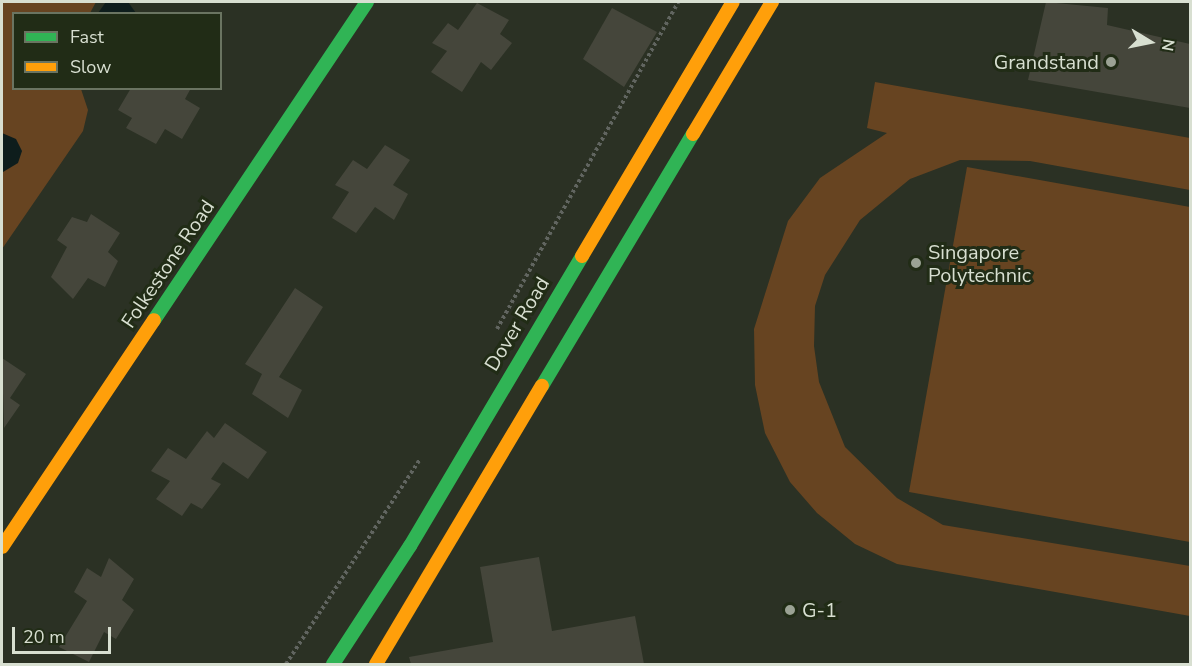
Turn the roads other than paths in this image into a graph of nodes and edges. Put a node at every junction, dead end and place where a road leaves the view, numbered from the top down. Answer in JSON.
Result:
{"nodes":[{"id":1,"x":367,"y":2,"type":"edge"},
{"id":2,"x":733,"y":2,"type":"edge"},
{"id":3,"x":772,"y":2,"type":"edge"},
{"id":4,"x":683,"y":82,"type":"junction"},
{"id":5,"x":713,"y":95,"type":"junction"},
{"id":6,"x":2,"y":547,"type":"edge"},
{"id":7,"x":333,"y":664,"type":"edge"},
{"id":8,"x":376,"y":664,"type":"edge"}],
"edges":[{"from":1,"to":6,"type":"street","name":"Folkestone Road"},
{"from":2,"to":4,"type":"street","name":"Dover Road"},
{"from":3,"to":5,"type":"street"},
{"from":4,"to":5,"type":"street"},
{"from":4,"to":7,"type":"street","name":"Dover Road"},
{"from":5,"to":8,"type":"street"}]}
